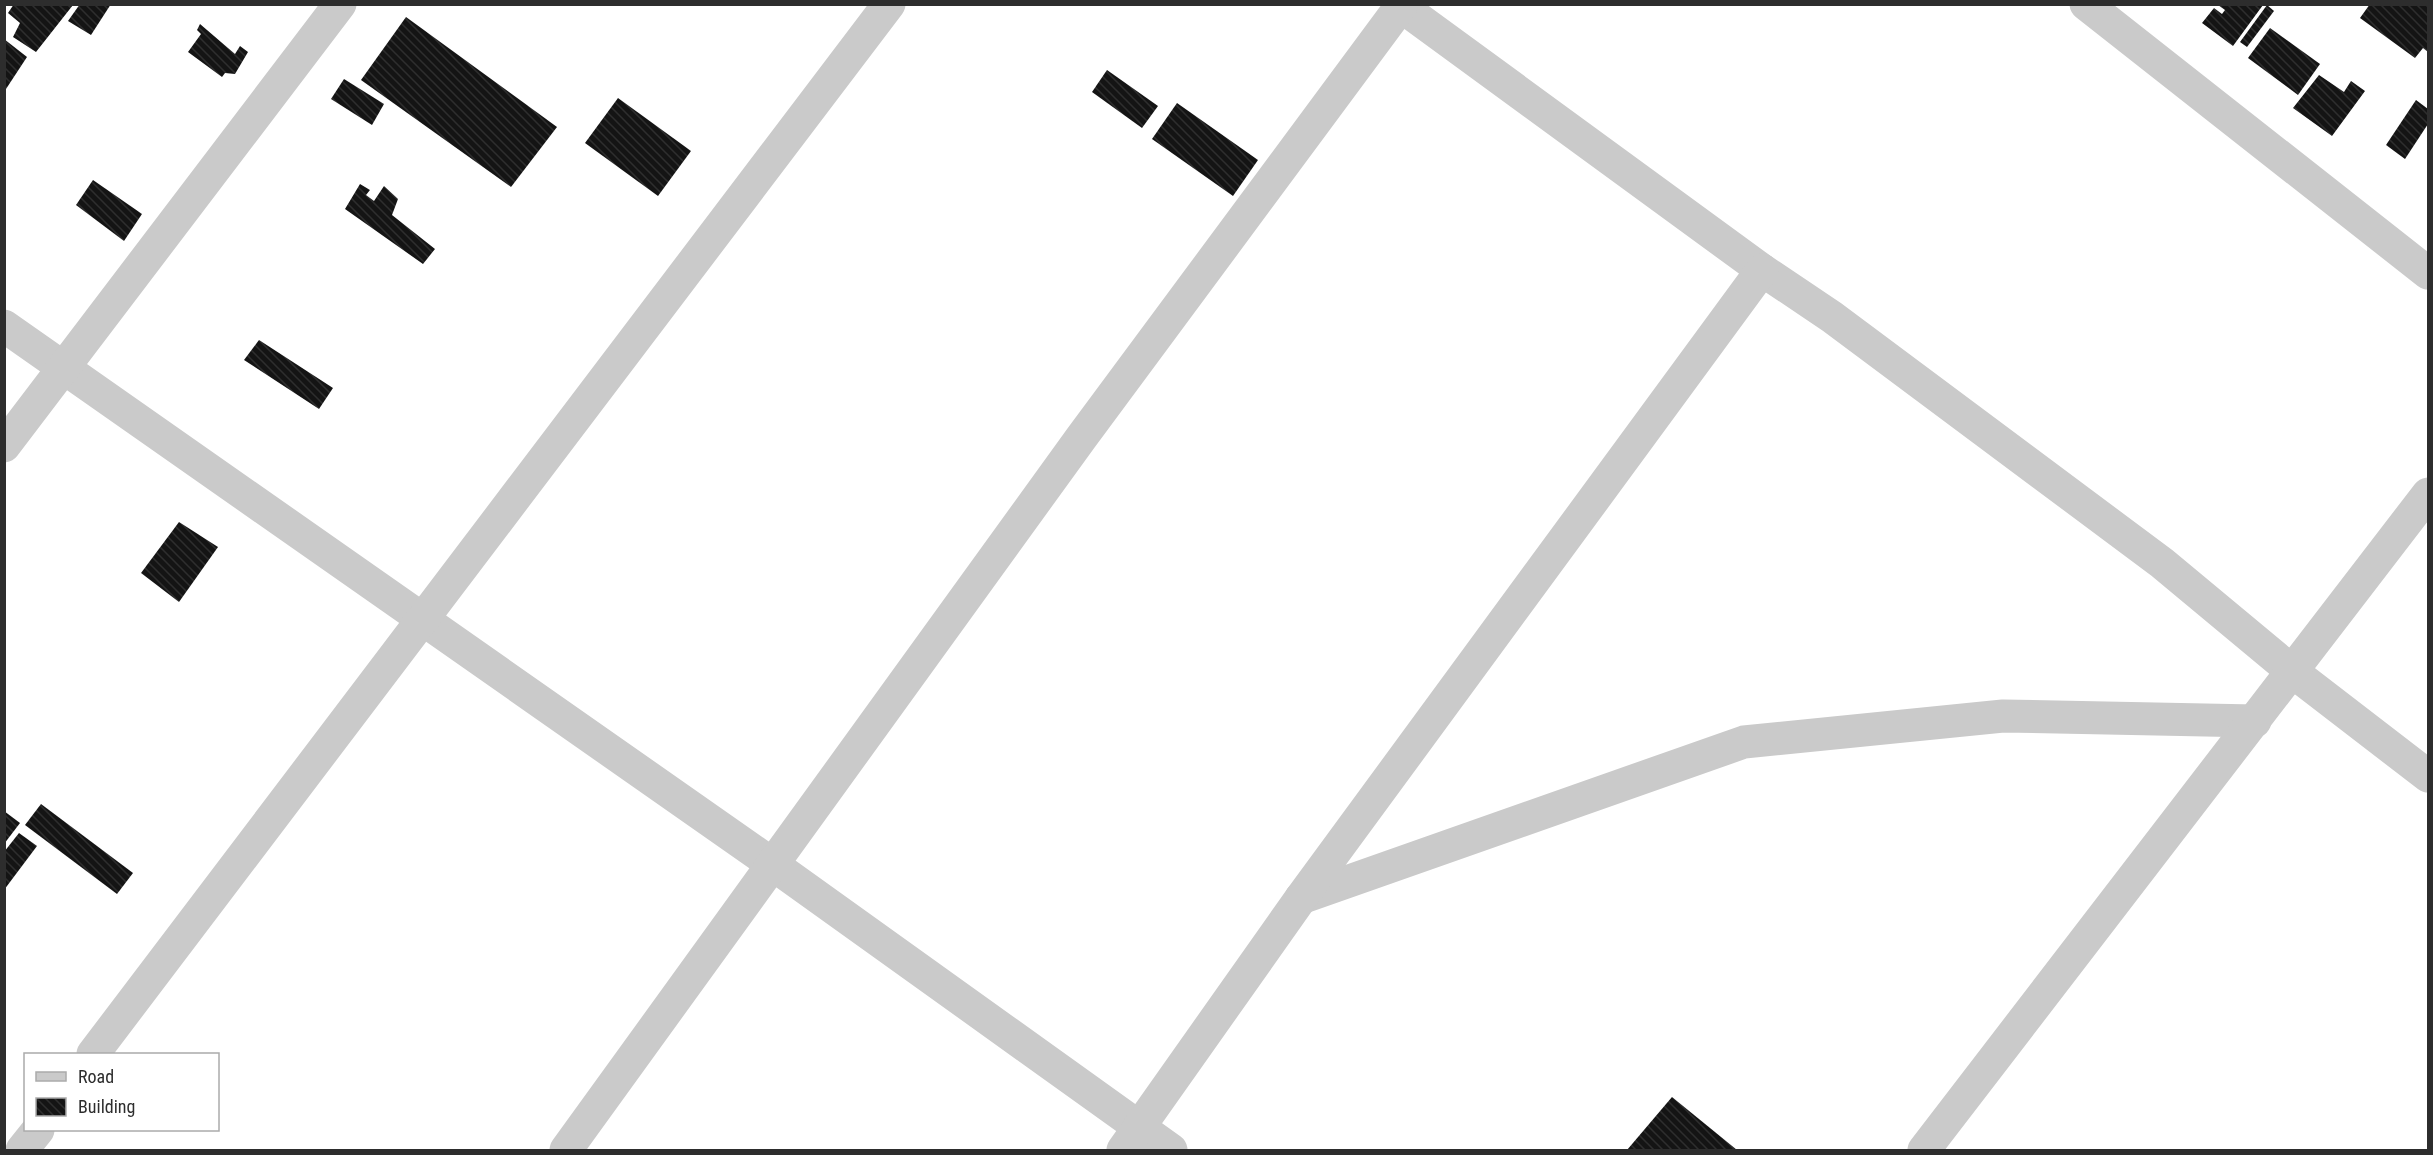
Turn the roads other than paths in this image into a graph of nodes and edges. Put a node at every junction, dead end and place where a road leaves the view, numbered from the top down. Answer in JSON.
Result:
{"nodes":[{"id":1,"x":340,"y":4,"type":"edge"},
{"id":2,"x":888,"y":4,"type":"edge"},
{"id":3,"x":2086,"y":4,"type":"edge"},
{"id":4,"x":1400,"y":5,"type":"edge"},
{"id":5,"x":1762,"y":270,"type":"junction"},
{"id":6,"x":2428,"y":273,"type":"edge"},
{"id":7,"x":4,"y":326,"type":"edge"},
{"id":8,"x":64,"y":369,"type":"junction"},
{"id":9,"x":4,"y":446,"type":"edge"},
{"id":10,"x":2428,"y":494,"type":"edge"},
{"id":11,"x":422,"y":620,"type":"junction"},
{"id":12,"x":2293,"y":672,"type":"junction"},
{"id":13,"x":2255,"y":722,"type":"junction"},
{"id":14,"x":2428,"y":776,"type":"edge"},
{"id":15,"x":772,"y":864,"type":"junction"},
{"id":16,"x":1300,"y":898,"type":"junction"},
{"id":17,"x":94,"y":1053,"type":"edge"},
{"id":18,"x":37,"y":1131,"type":"edge"},
{"id":19,"x":1131,"y":1139,"type":"edge"},
{"id":20,"x":22,"y":1150,"type":"edge"},
{"id":21,"x":566,"y":1150,"type":"edge"},
{"id":22,"x":1171,"y":1150,"type":"edge"},
{"id":23,"x":1924,"y":1150,"type":"edge"}],
"edges":[{"from":1,"to":8,"type":"street"},
{"from":2,"to":11,"type":"street"},
{"from":3,"to":6,"type":"street"},
{"from":4,"to":5,"type":"street"},
{"from":4,"to":15,"type":"street"},
{"from":5,"to":12,"type":"street"},
{"from":5,"to":16,"type":"street"},
{"from":7,"to":8,"type":"street"},
{"from":8,"to":9,"type":"street"},
{"from":8,"to":11,"type":"street"},
{"from":10,"to":12,"type":"street"},
{"from":11,"to":15,"type":"street"},
{"from":11,"to":17,"type":"street"},
{"from":12,"to":13,"type":"street"},
{"from":12,"to":14,"type":"street"},
{"from":13,"to":16,"type":"street"},
{"from":13,"to":23,"type":"street"},
{"from":15,"to":19,"type":"street"},
{"from":15,"to":21,"type":"street"},
{"from":16,"to":19,"type":"street"},
{"from":18,"to":20,"type":"street"},
{"from":19,"to":22,"type":"street"}]}
